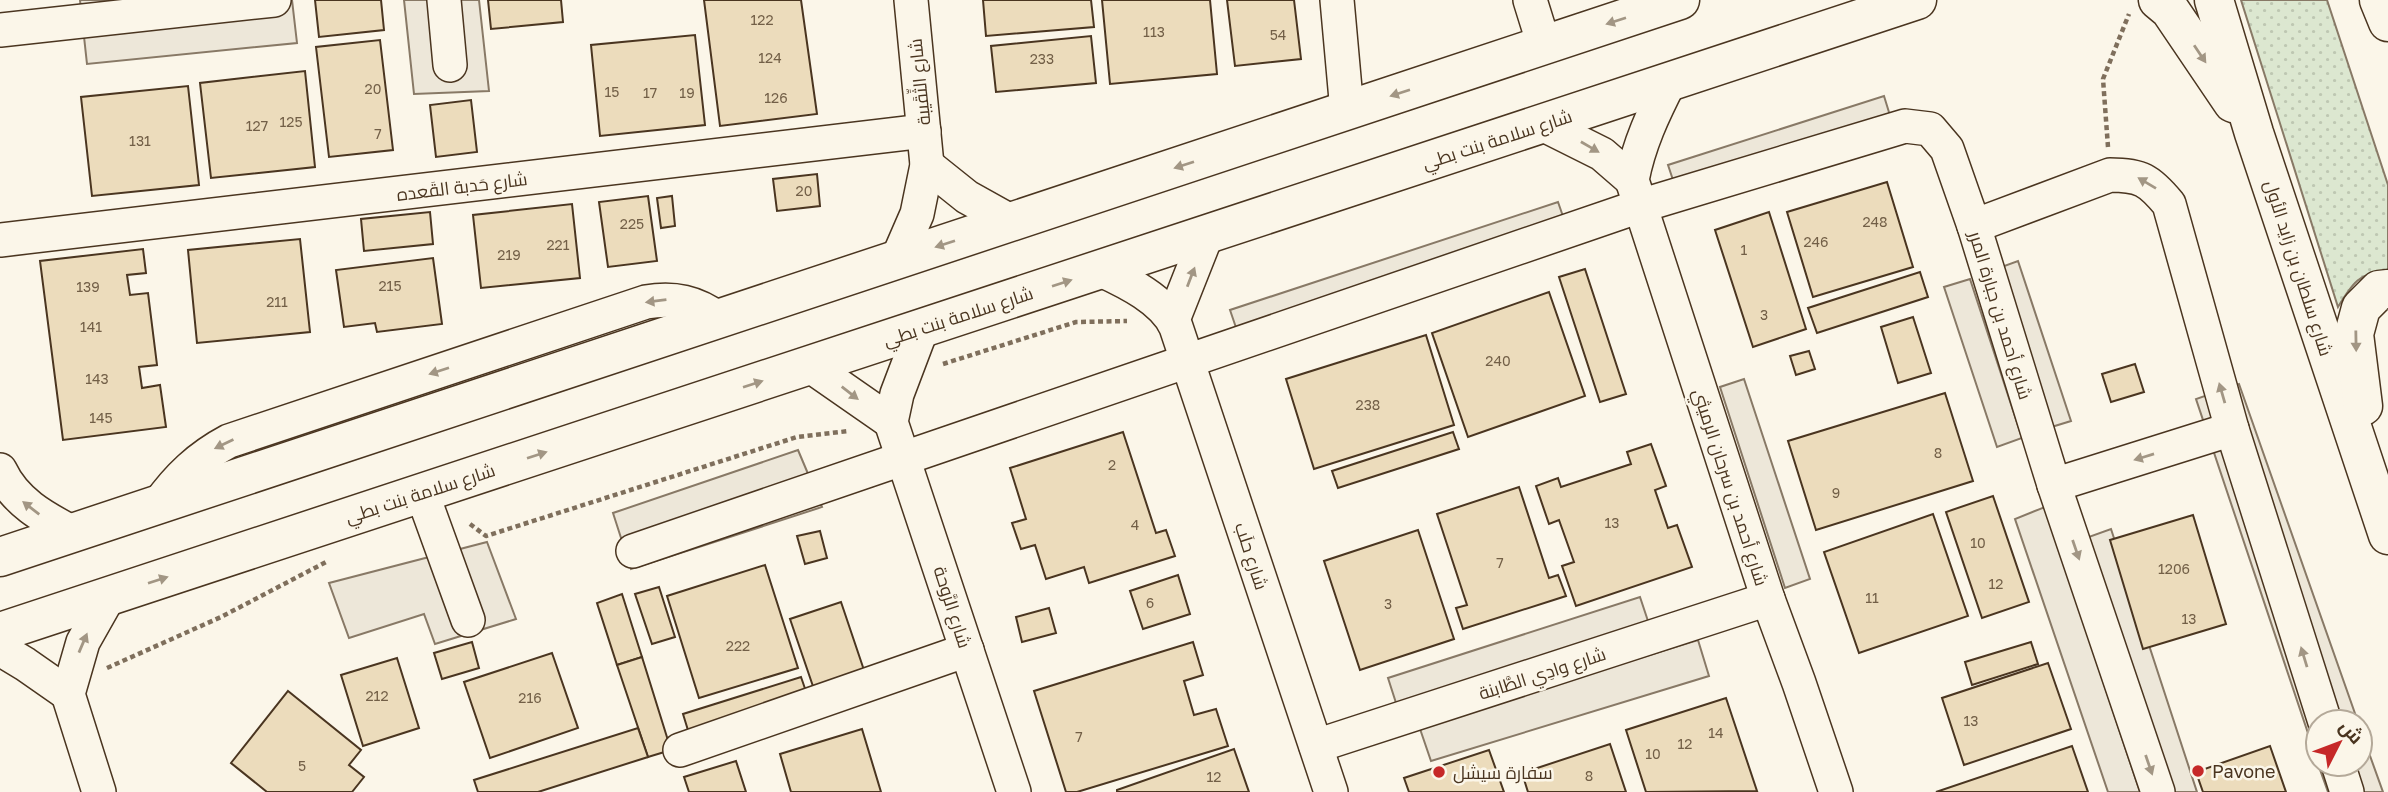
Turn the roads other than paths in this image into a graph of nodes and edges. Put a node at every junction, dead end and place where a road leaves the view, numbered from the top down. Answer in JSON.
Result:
{"nodes":[{"id":1,"x":274,"y":0,"type":"edge"},
{"id":2,"x":444,"y":0,"type":"edge"},
{"id":3,"x":911,"y":0,"type":"edge"},
{"id":4,"x":1337,"y":0,"type":"edge"},
{"id":5,"x":1530,"y":0,"type":"edge"},
{"id":6,"x":1681,"y":0,"type":"edge"},
{"id":7,"x":1917,"y":0,"type":"edge"},
{"id":8,"x":2214,"y":0,"type":"edge"},
{"id":9,"x":2379,"y":0,"type":"edge"},
{"id":10,"x":2144,"y":5,"type":"edge"},
{"id":11,"x":2388,"y":22,"type":"edge"},
{"id":12,"x":0,"y":30,"type":"edge"},
{"id":13,"x":1544,"y":45,"type":"junction"},
{"id":14,"x":450,"y":65,"type":"dead end"},
{"id":15,"x":1670,"y":81,"type":"junction"},
{"id":16,"x":1347,"y":111,"type":"junction"},
{"id":17,"x":1542,"y":124,"type":"junction"},
{"id":18,"x":924,"y":131,"type":"junction"},
{"id":19,"x":2254,"y":133,"type":"junction"},
{"id":20,"x":927,"y":165,"type":"junction"},
{"id":21,"x":1636,"y":193,"type":"junction"},
{"id":22,"x":1012,"y":222,"type":"junction"},
{"id":23,"x":1975,"y":226,"type":"junction"},
{"id":24,"x":1207,"y":234,"type":"junction"},
{"id":25,"x":0,"y":240,"type":"edge"},
{"id":26,"x":897,"y":260,"type":"junction"},
{"id":27,"x":1101,"y":270,"type":"junction"},
{"id":28,"x":2388,"y":289,"type":"edge"},
{"id":29,"x":1173,"y":320,"type":"junction"},
{"id":30,"x":922,"y":328,"type":"junction"},
{"id":31,"x":1188,"y":361,"type":"junction"},
{"id":32,"x":809,"y":365,"type":"junction"},
{"id":33,"x":876,"y":426,"type":"junction"},
{"id":34,"x":2232,"y":429,"type":"junction"},
{"id":35,"x":904,"y":459,"type":"junction"},
{"id":36,"x":0,"y":470,"type":"edge"},
{"id":37,"x":2054,"y":485,"type":"junction"},
{"id":38,"x":422,"y":493,"type":"junction"},
{"id":39,"x":2384,"y":523,"type":"edge"},
{"id":40,"x":73,"y":533,"type":"junction"},
{"id":41,"x":633,"y":551,"type":"dead end"},
{"id":42,"x":0,"y":557,"type":"edge"},
{"id":43,"x":109,"y":596,"type":"junction"},
{"id":44,"x":1768,"y":599,"type":"junction"},
{"id":45,"x":468,"y":620,"type":"dead end"},
{"id":46,"x":0,"y":632,"type":"edge"},
{"id":47,"x":0,"y":649,"type":"edge"},
{"id":48,"x":967,"y":650,"type":"junction"},
{"id":49,"x":68,"y":694,"type":"junction"},
{"id":50,"x":2321,"y":708,"type":"edge"},
{"id":51,"x":1316,"y":746,"type":"junction"},
{"id":52,"x":680,"y":750,"type":"dead end"},
{"id":53,"x":99,"y":792,"type":"edge"},
{"id":54,"x":1014,"y":792,"type":"edge"},
{"id":55,"x":1331,"y":792,"type":"edge"},
{"id":56,"x":1836,"y":792,"type":"edge"},
{"id":57,"x":2158,"y":792,"type":"edge"}],
"edges":[{"from":1,"to":12,"type":"street"},
{"from":2,"to":14,"type":"street"},
{"from":3,"to":18,"type":"street","name":"شارع الثِّقَيبة"},
{"from":4,"to":16,"type":"street"},
{"from":5,"to":13,"type":"street"},
{"from":6,"to":13,"type":"main road","one_way":true},
{"from":7,"to":15,"type":"main road","name":"شارع سلامة بنت بطي"},
{"from":8,"to":19,"type":"main road","name":"شارع سلطان بن زايد الأول"},
{"from":9,"to":11,"type":"main road"},
{"from":10,"to":19,"type":"main road","one_way":true},
{"from":13,"to":16,"type":"main road","one_way":true},
{"from":15,"to":17,"type":"main road","name":"شارع سلامة بنت بطي"},
{"from":15,"to":21,"type":"street"},
{"from":16,"to":22,"type":"main road","one_way":true},
{"from":17,"to":21,"type":"street","one_way":true},
{"from":17,"to":24,"type":"main road","name":"شارع سلامة بنت بطي"},
{"from":18,"to":20,"type":"street","name":"شارع الثِّقَيبة"},
{"from":18,"to":25,"type":"street","name":"شارع حَدبة القَعده"},
{"from":19,"to":39,"type":"main road","name":"شارع سلطان بن زايد الأول"},
{"from":20,"to":22,"type":"street"},
{"from":20,"to":26,"type":"street","name":"شارع الثِّقَيبة"},
{"from":21,"to":23,"type":"street","name":"شارع أحمد بن جبارة المرر"},
{"from":21,"to":31,"type":"street","name":"شارع أحمد بن جبارة المرر"},
{"from":21,"to":44,"type":"street","name":"شارع أحمد بن سرحان الرميثي"},
{"from":22,"to":26,"type":"main road","one_way":true},
{"from":34,"to":23,"type":"street","one_way":true},
{"from":23,"to":37,"type":"street","name":"شارع أحمد بن جبارة المرر"},
{"from":24,"to":27,"type":"main road","name":"شارع سلامة بنت بطي"},
{"from":29,"to":24,"type":"street","one_way":true},
{"from":26,"to":40,"type":"main road","one_way":true},
{"from":27,"to":29,"type":"street","name":"شارع حلَب"},
{"from":30,"to":27,"type":"main road","name":"شارع سلامة بنت بطي","one_way":true},
{"from":28,"to":39,"type":"main road","one_way":true},
{"from":29,"to":31,"type":"street","name":"شارع حلَب"},
{"from":30,"to":32,"type":"main road","name":"شارع سلامة بنت بطي"},
{"from":30,"to":33,"type":"street"},
{"from":31,"to":35,"type":"street","name":"شارع أحمد بن جبارة المرر"},
{"from":31,"to":51,"type":"street","name":"شارع حلَب"},
{"from":32,"to":33,"type":"street","one_way":true},
{"from":38,"to":32,"type":"main road","name":"شارع سلامة بنت بطي","one_way":true},
{"from":33,"to":35,"type":"street","name":"شارع الرَّوحة"},
{"from":34,"to":37,"type":"street","one_way":true},
{"from":50,"to":34,"type":"street","one_way":true},
{"from":35,"to":41,"type":"street","name":"شارع أحمد بن جبارة المرر"},
{"from":35,"to":48,"type":"street","name":"شارع الرَّوحة"},
{"from":40,"to":36,"type":"street","one_way":true},
{"from":37,"to":57,"type":"street","name":"شارع أحمد بن جبارة المرر","one_way":true},
{"from":43,"to":38,"type":"main road","name":"شارع سلامة بنت بطي","one_way":true},
{"from":38,"to":45,"type":"street"},
{"from":40,"to":42,"type":"main road"},
{"from":43,"to":46,"type":"main road","name":"شارع سلامة بنت بطي"},
{"from":49,"to":43,"type":"street","one_way":true},
{"from":44,"to":51,"type":"street","name":"شارع وادِي الطَّابنة"},
{"from":44,"to":56,"type":"street","name":"شارع أحمد بن سرحان الرميثي"},
{"from":47,"to":49,"type":"street"},
{"from":48,"to":52,"type":"street"},
{"from":48,"to":54,"type":"street","name":"شارع الرَّوحة"},
{"from":49,"to":53,"type":"street"},
{"from":51,"to":55,"type":"street","name":"شارع حلَب"}]}
